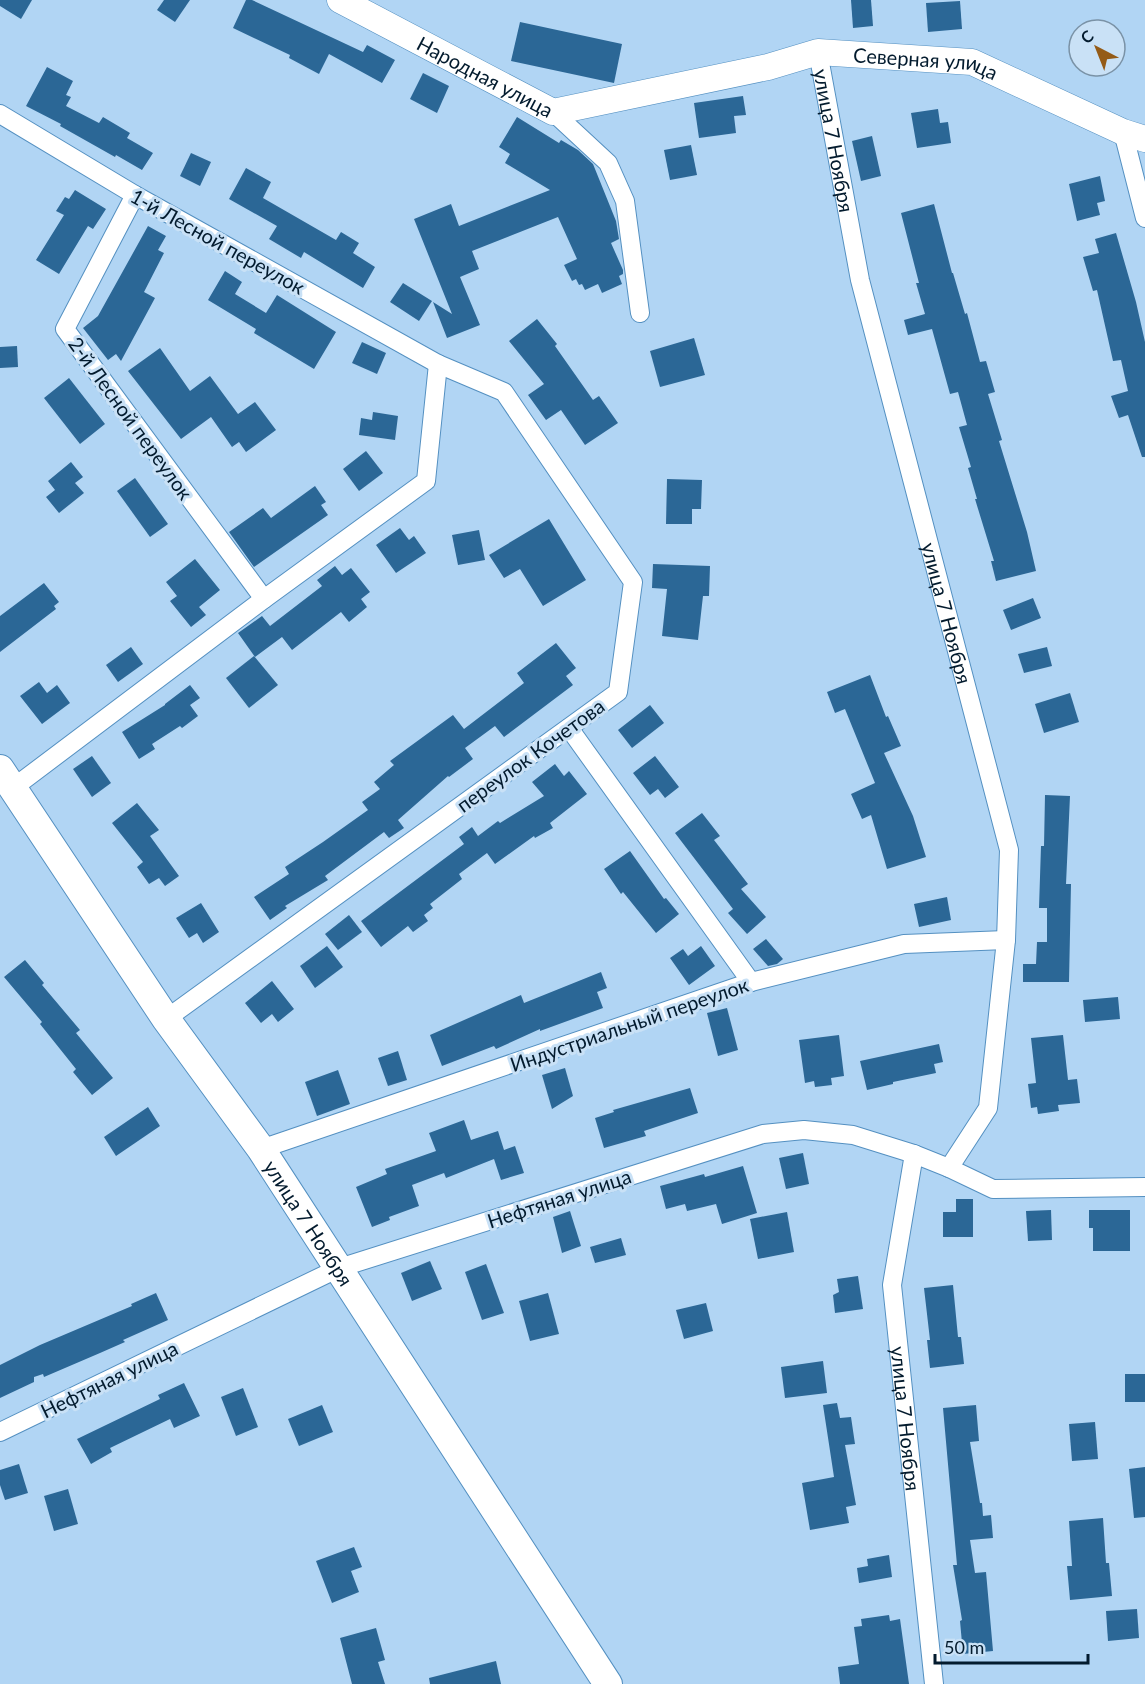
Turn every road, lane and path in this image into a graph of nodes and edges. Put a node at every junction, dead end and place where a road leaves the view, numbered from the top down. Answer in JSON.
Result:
{"nodes":[{"id":1,"x":340,"y":0,"type":"edge"},
{"id":2,"x":818,"y":52,"type":"junction"},
{"id":3,"x":553,"y":112,"type":"junction"},
{"id":4,"x":0,"y":114,"type":"edge"},
{"id":5,"x":1134,"y":135,"type":"edge"},
{"id":6,"x":135,"y":195,"type":"junction"},
{"id":7,"x":1145,"y":218,"type":"edge"},
{"id":8,"x":640,"y":313,"type":"dead end"},
{"id":9,"x":438,"y":364,"type":"junction"},
{"id":10,"x":264,"y":600,"type":"junction"},
{"id":11,"x":569,"y":728,"type":"junction"},
{"id":12,"x":7,"y":779,"type":"edge"},
{"id":13,"x":1006,"y":940,"type":"junction"},
{"id":14,"x":751,"y":982,"type":"junction"},
{"id":15,"x":166,"y":1018,"type":"junction"},
{"id":16,"x":261,"y":1149,"type":"junction"},
{"id":17,"x":914,"y":1154,"type":"junction"},
{"id":18,"x":949,"y":1168,"type":"junction"},
{"id":19,"x":1145,"y":1187,"type":"edge"},
{"id":20,"x":339,"y":1268,"type":"junction"},
{"id":21,"x":0,"y":1432,"type":"edge"},
{"id":22,"x":608,"y":1684,"type":"edge"},
{"id":23,"x":934,"y":1684,"type":"edge"}],
"edges":[{"from":1,"to":3,"type":"street","name":"Народная улица"},
{"from":2,"to":3,"type":"street","name":"Северная улица"},
{"from":2,"to":5,"type":"street","name":"Северная улица"},
{"from":2,"to":13,"type":"street","name":"улица 7 Ноября"},
{"from":3,"to":8,"type":"street","name":"Народная улица"},
{"from":4,"to":6,"type":"street","name":"1-й Лесной переулок"},
{"from":5,"to":7,"type":"street"},
{"from":6,"to":9,"type":"street","name":"1-й Лесной переулок"},
{"from":6,"to":10,"type":"street","name":"2-й Лесной переулок"},
{"from":9,"to":10,"type":"street"},
{"from":9,"to":11,"type":"street","name":"переулок Кочетова"},
{"from":10,"to":12,"type":"street"},
{"from":11,"to":14,"type":"street"},
{"from":11,"to":15,"type":"street","name":"переулок Кочетова"},
{"from":12,"to":15,"type":"main road","name":"улица 7 Ноября"},
{"from":13,"to":14,"type":"street","name":"Индустриальный переулок"},
{"from":13,"to":18,"type":"street","name":"улица 7 Ноября"},
{"from":14,"to":16,"type":"street","name":"Индустриальный переулок"},
{"from":15,"to":16,"type":"main road","name":"улица 7 Ноября"},
{"from":16,"to":20,"type":"main road","name":"улица 7 Ноября"},
{"from":17,"to":18,"type":"street","name":"Нефтяная улица"},
{"from":17,"to":20,"type":"street","name":"Нефтяная улица"},
{"from":17,"to":23,"type":"street","name":"улица 7 Ноября"},
{"from":18,"to":19,"type":"street","name":"Нефтяная улица"},
{"from":20,"to":21,"type":"street","name":"Нефтяная улица"},
{"from":20,"to":22,"type":"main road","name":"улица 7 Ноября"}]}
